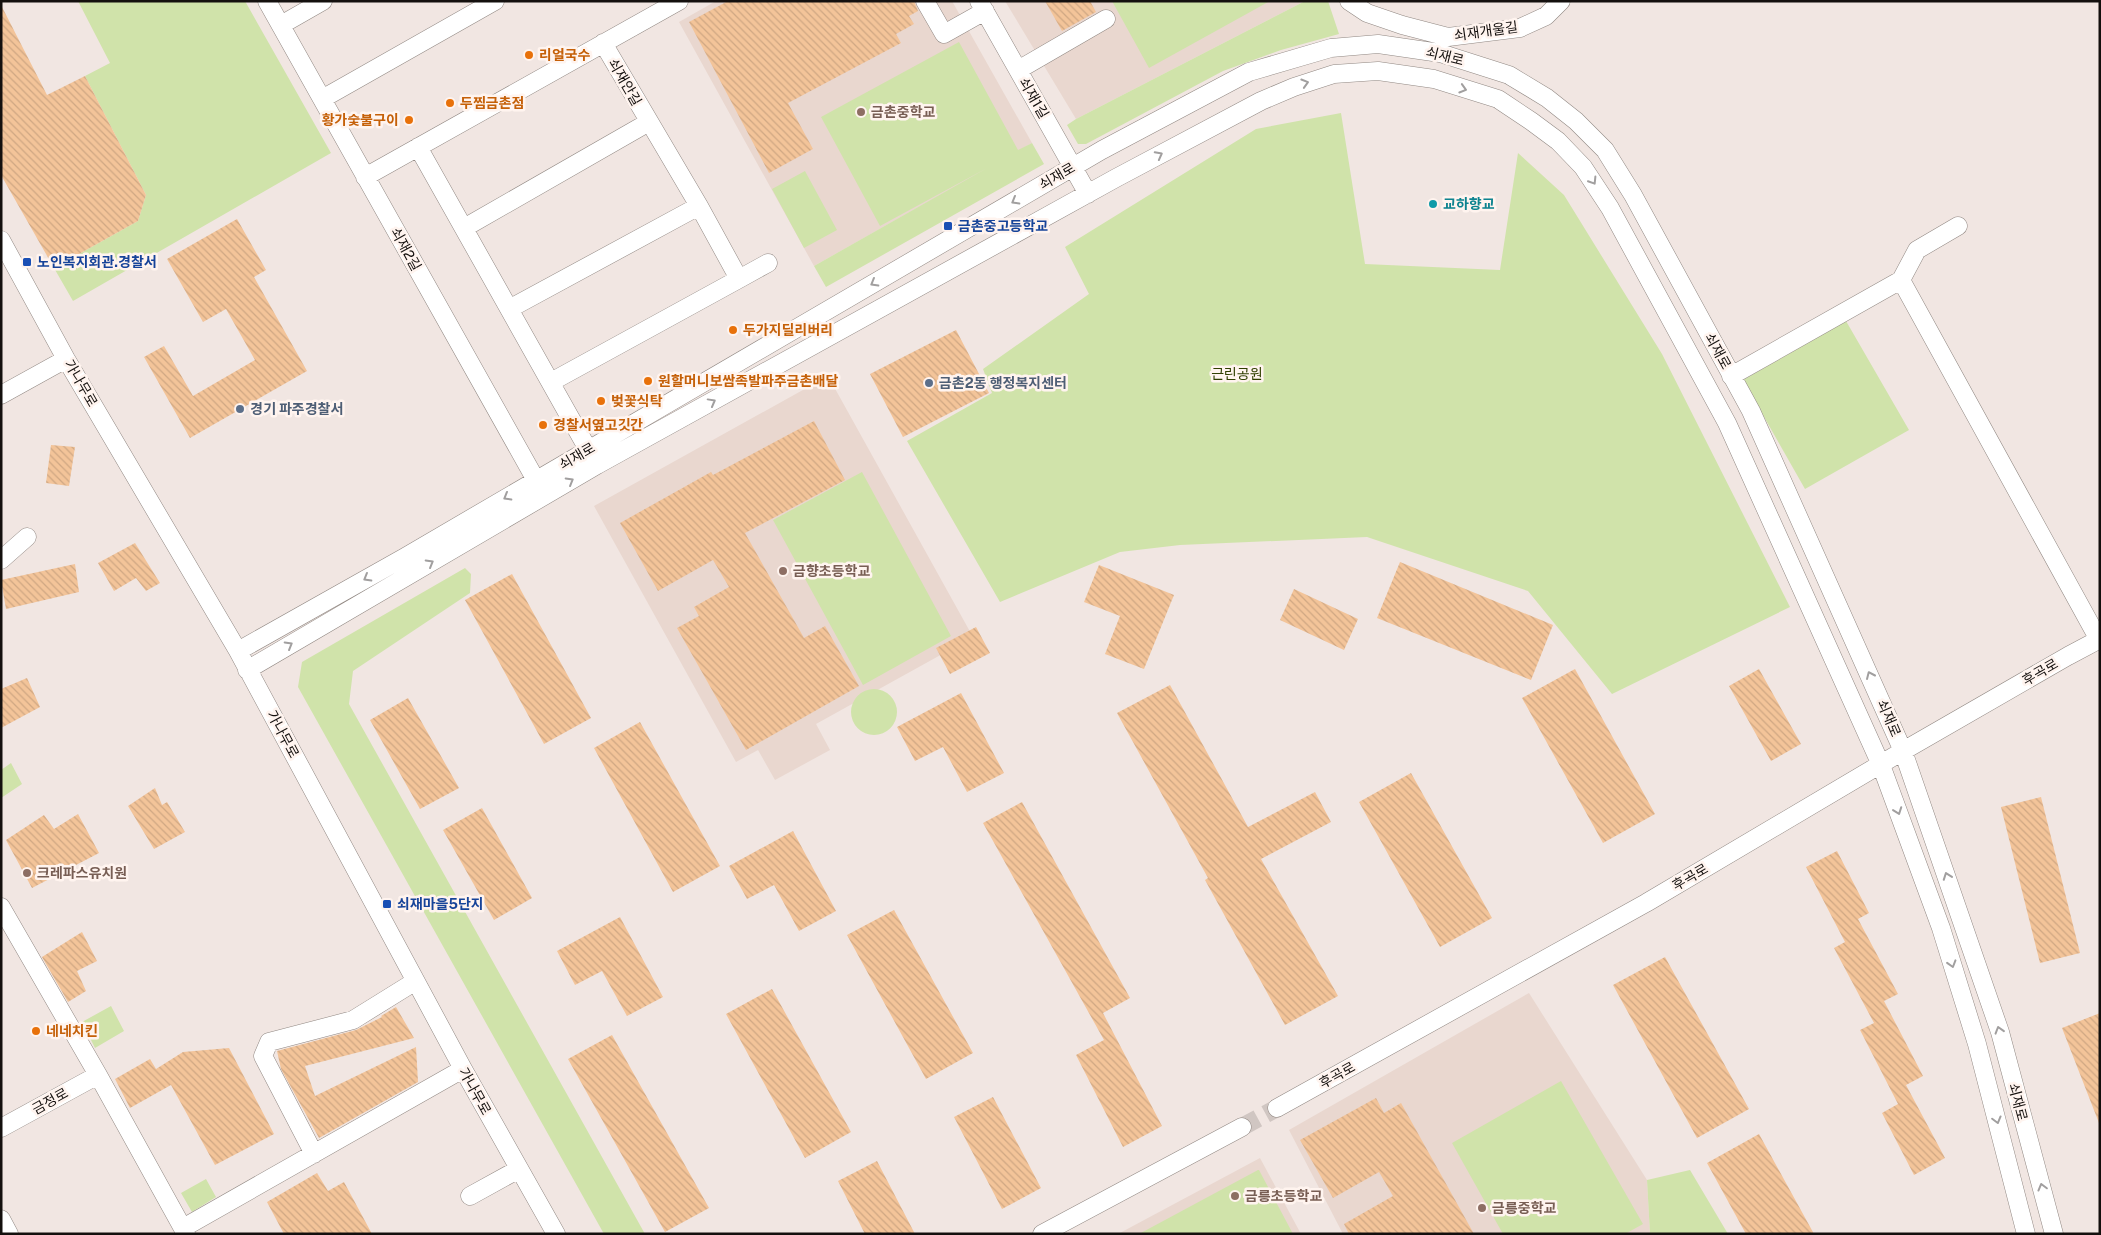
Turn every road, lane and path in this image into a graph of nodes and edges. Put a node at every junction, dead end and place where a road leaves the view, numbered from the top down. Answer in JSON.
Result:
{"nodes":[{"id":1,"x":267,"y":1,"type":"edge"},
{"id":2,"x":323,"y":1,"type":"edge"},
{"id":3,"x":495,"y":1,"type":"edge"},
{"id":4,"x":679,"y":1,"type":"edge"},
{"id":5,"x":925,"y":1,"type":"edge"},
{"id":6,"x":1349,"y":1,"type":"edge"},
{"id":7,"x":1562,"y":1,"type":"edge"},
{"id":8,"x":982,"y":6,"type":"edge"},
{"id":9,"x":1106,"y":19,"type":"dead end"},
{"id":10,"x":281,"y":25,"type":"junction"},
{"id":11,"x":603,"y":44,"type":"junction"},
{"id":12,"x":1018,"y":70,"type":"junction"},
{"id":13,"x":322,"y":99,"type":"junction"},
{"id":14,"x":649,"y":122,"type":"junction"},
{"id":15,"x":418,"y":147,"type":"junction"},
{"id":16,"x":1073,"y":167,"type":"junction"},
{"id":17,"x":365,"y":177,"type":"junction"},
{"id":18,"x":1088,"y":194,"type":"junction"},
{"id":19,"x":699,"y":206,"type":"junction"},
{"id":20,"x":1958,"y":226,"type":"dead end"},
{"id":21,"x":464,"y":228,"type":"junction"},
{"id":22,"x":1,"y":240,"type":"edge"},
{"id":23,"x":768,"y":264,"type":"dead end"},
{"id":24,"x":739,"y":279,"type":"junction"},
{"id":25,"x":1901,"y":280,"type":"junction"},
{"id":26,"x":509,"y":309,"type":"junction"},
{"id":27,"x":66,"y":359,"type":"junction"},
{"id":28,"x":1731,"y":376,"type":"junction"},
{"id":29,"x":550,"y":382,"type":"junction"},
{"id":30,"x":1,"y":395,"type":"edge"},
{"id":31,"x":592,"y":457,"type":"junction"},
{"id":32,"x":540,"y":488,"type":"junction"},
{"id":33,"x":27,"y":537,"type":"dead end"},
{"id":34,"x":1,"y":560,"type":"edge"},
{"id":35,"x":2100,"y":640,"type":"edge"},
{"id":36,"x":238,"y":651,"type":"junction"},
{"id":37,"x":247,"y":670,"type":"junction"},
{"id":38,"x":1903,"y":752,"type":"junction"},
{"id":39,"x":1881,"y":765,"type":"junction"},
{"id":40,"x":1,"y":907,"type":"edge"},
{"id":41,"x":411,"y":984,"type":"dead end"},
{"id":42,"x":463,"y":1069,"type":"junction"},
{"id":43,"x":98,"y":1075,"type":"junction"},
{"id":44,"x":1277,"y":1108,"type":"tunnel mouth"},
{"id":45,"x":1242,"y":1127,"type":"tunnel mouth"},
{"id":46,"x":1,"y":1128,"type":"edge"},
{"id":47,"x":314,"y":1154,"type":"junction"},
{"id":48,"x":519,"y":1169,"type":"junction"},
{"id":49,"x":470,"y":1196,"type":"dead end"},
{"id":50,"x":1,"y":1219,"type":"edge"},
{"id":51,"x":185,"y":1231,"type":"edge"},
{"id":52,"x":9,"y":1234,"type":"edge"},
{"id":53,"x":556,"y":1234,"type":"edge"},
{"id":54,"x":1042,"y":1234,"type":"edge"},
{"id":55,"x":2026,"y":1234,"type":"edge"},
{"id":56,"x":2054,"y":1234,"type":"edge"}],
"edges":[{"from":1,"to":10,"type":"street","name":"쇠재2길"},
{"from":2,"to":10,"type":"street"},
{"from":3,"to":13,"type":"street"},
{"from":4,"to":11,"type":"street"},
{"from":5,"to":8,"type":"street"},
{"from":6,"to":7,"type":"street","name":"쇠재개울길"},
{"from":8,"to":12,"type":"street","name":"쇠재1길"},
{"from":9,"to":12,"type":"street"},
{"from":10,"to":13,"type":"street","name":"쇠재2길"},
{"from":11,"to":14,"type":"street","name":"쇠재안길"},
{"from":11,"to":15,"type":"street","name":"쇠재안길"},
{"from":12,"to":16,"type":"street","name":"쇠재1길"},
{"from":13,"to":17,"type":"street","name":"쇠재2길"},
{"from":14,"to":19,"type":"street","name":"쇠재안길"},
{"from":14,"to":21,"type":"street","name":"쇠재안길"},
{"from":15,"to":17,"type":"street","name":"쇠재안길"},
{"from":15,"to":21,"type":"street"},
{"from":16,"to":18,"type":"street","name":"쇠재1길"},
{"from":16,"to":28,"type":"street","name":"쇠재로"},
{"from":16,"to":31,"type":"street","name":"쇠재로","one_way":true},
{"from":17,"to":32,"type":"street","name":"쇠재2길"},
{"from":31,"to":18,"type":"street","name":"쇠재로","one_way":true},
{"from":18,"to":39,"type":"street","name":"쇠재로","one_way":true},
{"from":19,"to":24,"type":"street","name":"쇠재안길"},
{"from":19,"to":26,"type":"street"},
{"from":20,"to":25,"type":"street"},
{"from":21,"to":26,"type":"street"},
{"from":22,"to":27,"type":"street","name":"가나무로"},
{"from":23,"to":24,"type":"street"},
{"from":24,"to":29,"type":"street"},
{"from":25,"to":28,"type":"street"},
{"from":25,"to":35,"type":"street"},
{"from":26,"to":29,"type":"street"},
{"from":27,"to":30,"type":"street"},
{"from":27,"to":36,"type":"street","name":"가나무로"},
{"from":38,"to":28,"type":"street","name":"쇠재로","one_way":true},
{"from":29,"to":31,"type":"street"},
{"from":31,"to":32,"type":"street"},
{"from":32,"to":36,"type":"street","one_way":true},
{"from":37,"to":32,"type":"street","one_way":true},
{"from":33,"to":34,"type":"street"},
{"from":35,"to":38,"type":"street","name":"후곡로"},
{"from":36,"to":37,"type":"street","name":"가나무로"},
{"from":37,"to":42,"type":"street","name":"가나무로"},
{"from":38,"to":39,"type":"street","name":"후곡로"},
{"from":56,"to":38,"type":"street","name":"쇠재로","one_way":true},
{"from":39,"to":44,"type":"street","name":"후곡로"},
{"from":39,"to":55,"type":"street","name":"쇠재로","one_way":true},
{"from":40,"to":43,"type":"street"},
{"from":41,"to":47,"type":"street"},
{"from":42,"to":47,"type":"street"},
{"from":42,"to":48,"type":"street","name":"가나무로"},
{"from":43,"to":46,"type":"street","name":"금정로"},
{"from":43,"to":51,"type":"street"},
{"from":45,"to":54,"type":"street"},
{"from":47,"to":51,"type":"street"},
{"from":48,"to":49,"type":"street"},
{"from":48,"to":53,"type":"street","name":"가나무로"},
{"from":50,"to":52,"type":"street"}]}
